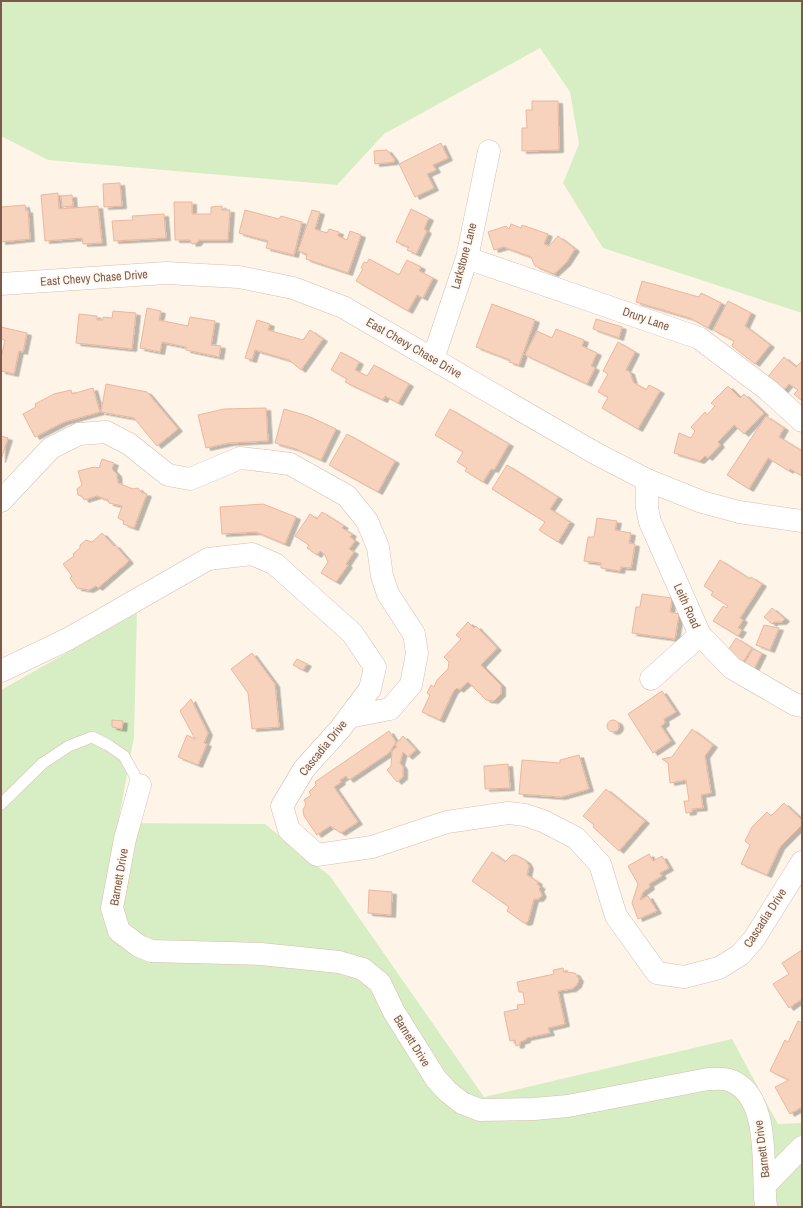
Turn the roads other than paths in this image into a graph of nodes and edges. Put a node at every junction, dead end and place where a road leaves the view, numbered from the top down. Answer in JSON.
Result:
{"nodes":[{"id":1,"x":489,"y":151,"type":"dead end"},
{"id":2,"x":466,"y":258,"type":"junction"},
{"id":3,"x":1,"y":284,"type":"edge"},
{"id":4,"x":433,"y":359,"type":"junction"},
{"id":5,"x":802,"y":421,"type":"edge"},
{"id":6,"x":646,"y":480,"type":"junction"},
{"id":7,"x":1,"y":501,"type":"edge"},
{"id":8,"x":802,"y":521,"type":"edge"},
{"id":9,"x":700,"y":635,"type":"junction"},
{"id":10,"x":1,"y":671,"type":"edge"},
{"id":11,"x":651,"y":679,"type":"dead end"},
{"id":12,"x":802,"y":706,"type":"edge"},
{"id":13,"x":349,"y":717,"type":"junction"},
{"id":14,"x":140,"y":785,"type":"joint"},
{"id":15,"x":1,"y":804,"type":"edge"},
{"id":16,"x":802,"y":862,"type":"edge"},
{"id":17,"x":802,"y":1147,"type":"edge"},
{"id":18,"x":766,"y":1184,"type":"junction"},
{"id":19,"x":766,"y":1207,"type":"edge"}],
"edges":[{"from":1,"to":2,"type":"street","name":"Larkstone Lane"},
{"from":2,"to":4,"type":"street","name":"Larkstone Lane"},
{"from":2,"to":5,"type":"street","name":"Drury Lane"},
{"from":3,"to":4,"type":"street","name":"East Chevy Chase Drive"},
{"from":4,"to":6,"type":"street","name":"East Chevy Chase Drive"},
{"from":6,"to":8,"type":"street","name":"East Chevy Chase Drive"},
{"from":6,"to":9,"type":"street","name":"Leith Road"},
{"from":7,"to":13,"type":"street"},
{"from":9,"to":11,"type":"street"},
{"from":9,"to":12,"type":"street","name":"Leith Road"},
{"from":10,"to":13,"type":"street","name":"Cascadia Drive"},
{"from":13,"to":16,"type":"street","name":"Cascadia Drive"},
{"from":14,"to":15,"type":"lane"},
{"from":14,"to":18,"type":"street","name":"Barnett Drive"},
{"from":17,"to":18,"type":"street"},
{"from":18,"to":19,"type":"street","name":"Barnett Drive"}]}
